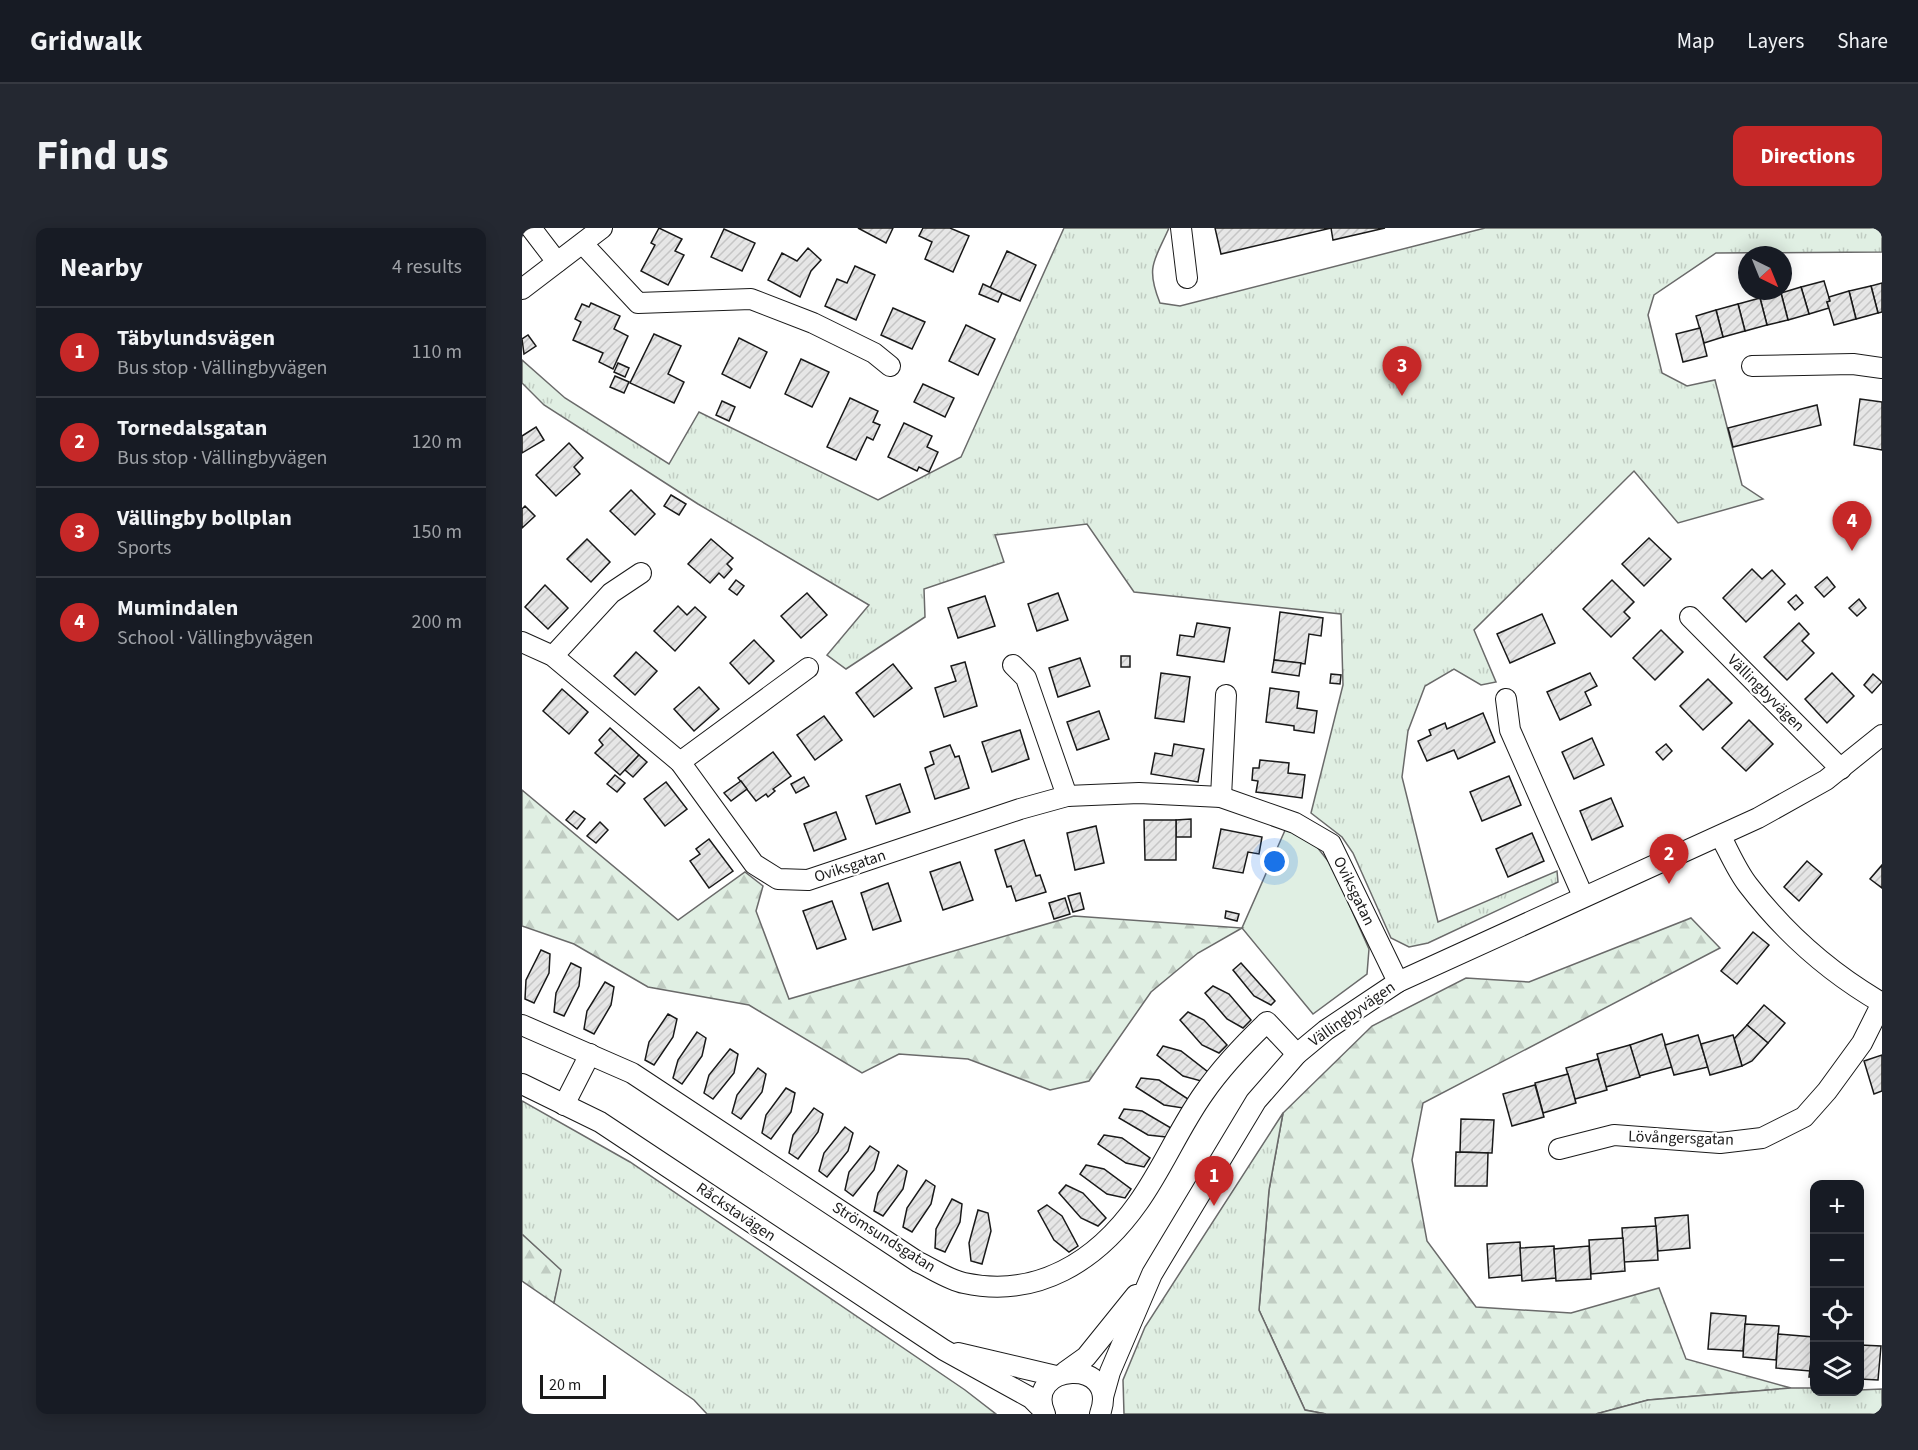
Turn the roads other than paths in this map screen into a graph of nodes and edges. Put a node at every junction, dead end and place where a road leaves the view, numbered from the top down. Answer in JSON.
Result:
{"nodes":[{"id":1,"x":531,"y":228,"type":"edge"},
{"id":2,"x":602,"y":228,"type":"edge"},
{"id":3,"x":1181,"y":228,"type":"edge"},
{"id":4,"x":583,"y":244,"type":"junction"},
{"id":5,"x":557,"y":262,"type":"junction"},
{"id":6,"x":1186,"y":278,"type":"dead end"},
{"id":7,"x":522,"y":289,"type":"edge"},
{"id":8,"x":890,"y":366,"type":"dead end"},
{"id":9,"x":1752,"y":366,"type":"dead end"},
{"id":10,"x":1882,"y":368,"type":"edge"},
{"id":11,"x":641,"y":573,"type":"dead end"},
{"id":12,"x":1690,"y":617,"type":"dead end"},
{"id":13,"x":522,"y":642,"type":"edge"},
{"id":14,"x":553,"y":656,"type":"junction"},
{"id":15,"x":1013,"y":665,"type":"dead end"},
{"id":16,"x":808,"y":668,"type":"dead end"},
{"id":17,"x":1226,"y":695,"type":"dead end"},
{"id":18,"x":1506,"y":699,"type":"dead end"},
{"id":19,"x":1882,"y":735,"type":"edge"},
{"id":20,"x":680,"y":762,"type":"junction"},
{"id":21,"x":1841,"y":769,"type":"junction"},
{"id":22,"x":1067,"y":796,"type":"junction"},
{"id":23,"x":1221,"y":797,"type":"junction"},
{"id":24,"x":1720,"y":837,"type":"junction"},
{"id":25,"x":1583,"y":896,"type":"junction"},
{"id":26,"x":1398,"y":982,"type":"junction"},
{"id":27,"x":1882,"y":1003,"type":"edge"},
{"id":28,"x":522,"y":1025,"type":"edge"},
{"id":29,"x":590,"y":1054,"type":"junction"},
{"id":30,"x":1297,"y":1054,"type":"junction"},
{"id":31,"x":522,"y":1084,"type":"edge"},
{"id":32,"x":564,"y":1105,"type":"junction"},
{"id":33,"x":1559,"y":1149,"type":"dead end"},
{"id":34,"x":1152,"y":1274,"type":"junction"},
{"id":35,"x":944,"y":1350,"type":"junction"},
{"id":36,"x":1060,"y":1374,"type":"junction"},
{"id":37,"x":1102,"y":1408,"type":"edge"},
{"id":38,"x":1044,"y":1412,"type":"edge"}],
"edges":[{"from":1,"to":5,"type":"street"},
{"from":2,"to":4,"type":"street"},
{"from":3,"to":6,"type":"street"},
{"from":4,"to":5,"type":"street"},
{"from":4,"to":8,"type":"street"},
{"from":5,"to":7,"type":"street"},
{"from":9,"to":10,"type":"street"},
{"from":11,"to":14,"type":"street"},
{"from":12,"to":21,"type":"street","name":"Vällingbyvägen"},
{"from":13,"to":14,"type":"street","name":"Oviksgatan"},
{"from":14,"to":20,"type":"street","name":"Oviksgatan"},
{"from":15,"to":22,"type":"street"},
{"from":16,"to":20,"type":"street"},
{"from":17,"to":23,"type":"street"},
{"from":18,"to":25,"type":"street"},
{"from":19,"to":21,"type":"street","name":"Vällingbyvägen"},
{"from":20,"to":22,"type":"street","name":"Oviksgatan"},
{"from":21,"to":24,"type":"street","name":"Vällingbyvägen"},
{"from":22,"to":23,"type":"street","name":"Oviksgatan"},
{"from":23,"to":26,"type":"street","name":"Oviksgatan"},
{"from":24,"to":25,"type":"street","name":"Vällingbyvägen"},
{"from":24,"to":27,"type":"street"},
{"from":25,"to":26,"type":"street","name":"Vällingbyvägen"},
{"from":26,"to":30,"type":"street","name":"Vällingbyvägen"},
{"from":27,"to":33,"type":"street","name":"Lövångersgatan"},
{"from":28,"to":29,"type":"street","name":"Strömsundsgatan"},
{"from":29,"to":30,"type":"street","name":"Strömsundsgatan"},
{"from":29,"to":32,"type":"street"},
{"from":30,"to":34,"type":"street","name":"Vällingbyvägen"},
{"from":31,"to":32,"type":"street","name":"Råckstavägen"},
{"from":32,"to":35,"type":"street","name":"Råckstavägen"},
{"from":34,"to":36,"type":"street","name":"Vällingbyvägen"},
{"from":34,"to":37,"type":"street","name":"Vällingbyvägen"},
{"from":35,"to":36,"type":"street","name":"Råckstavägen"},
{"from":35,"to":38,"type":"street","name":"Råckstavägen"},
{"from":36,"to":37,"type":"street","name":"Råckstavägen"},
{"from":36,"to":38,"type":"street"}]}
